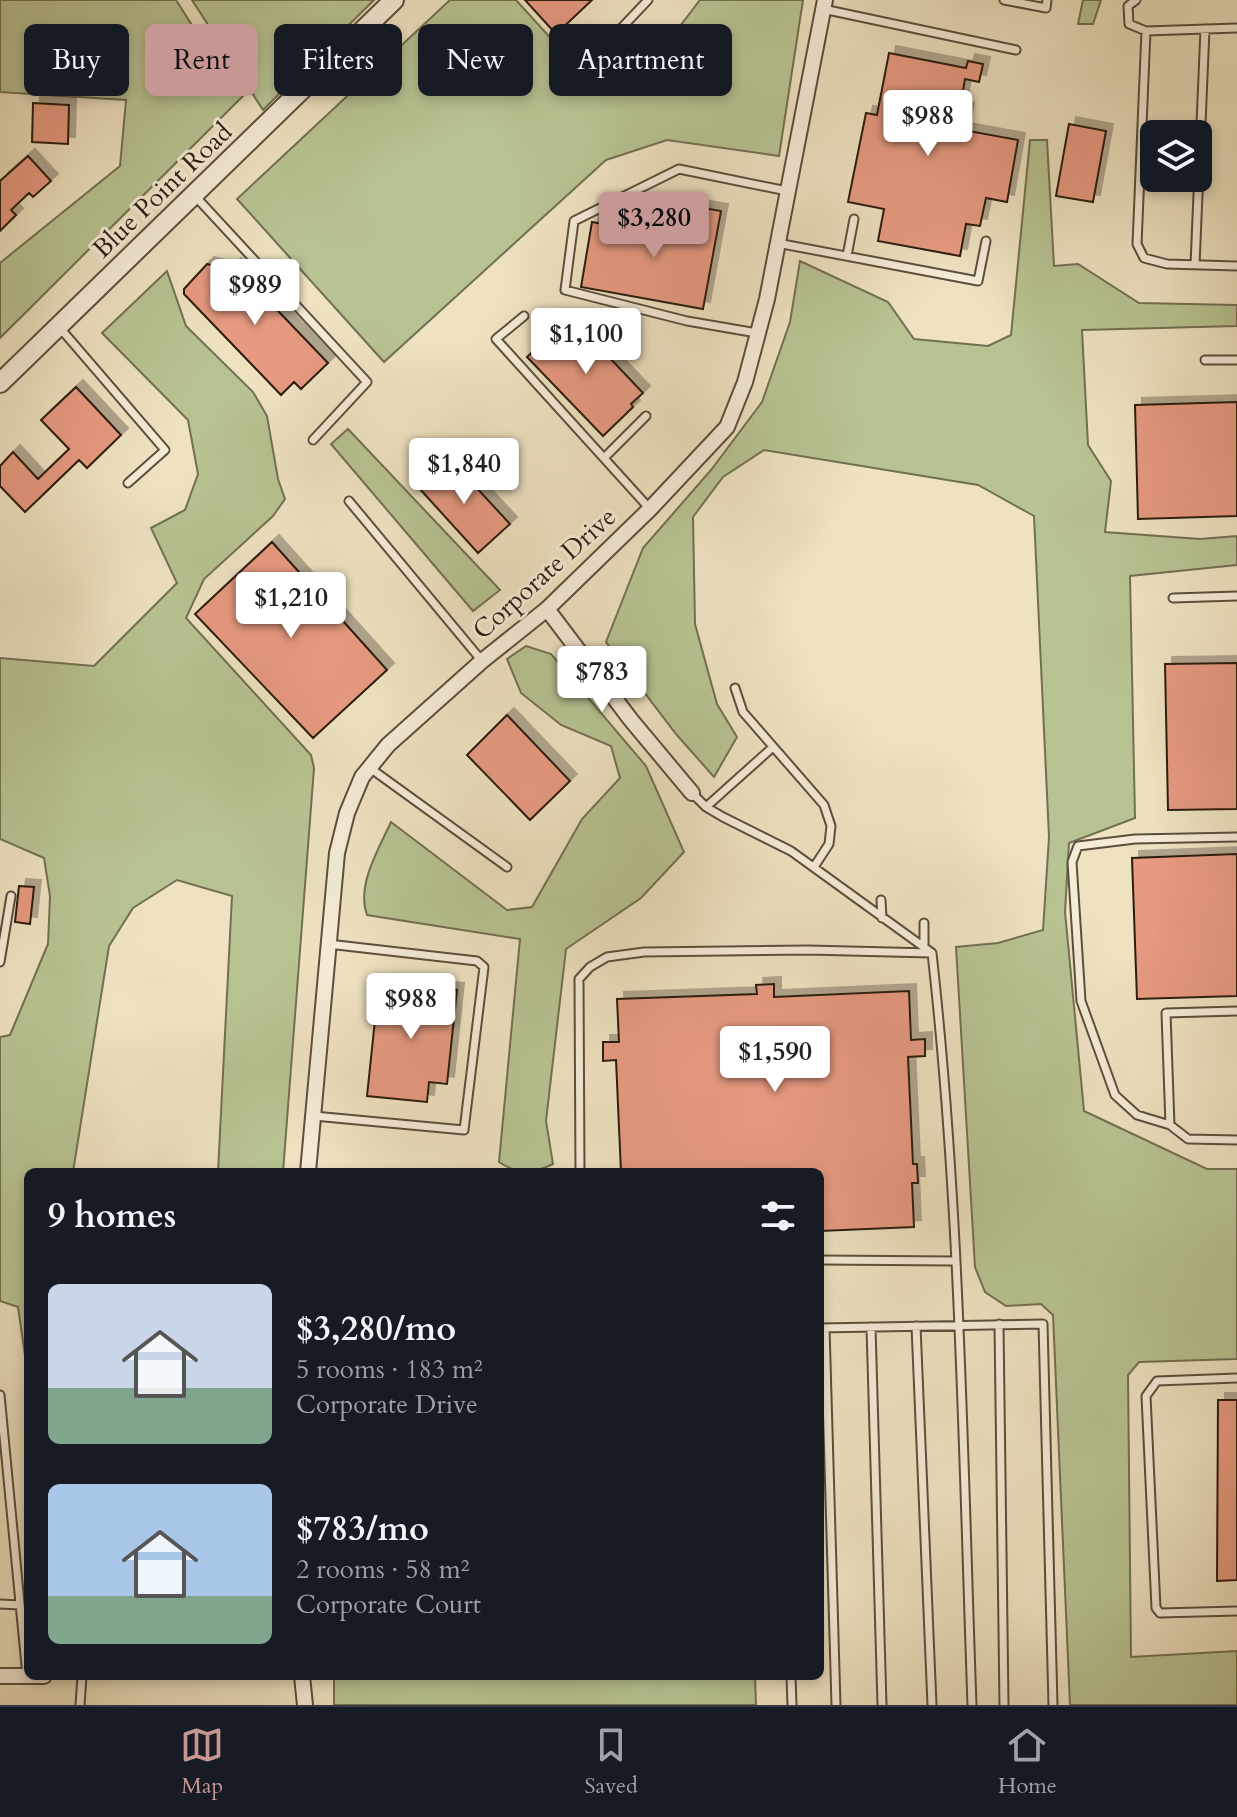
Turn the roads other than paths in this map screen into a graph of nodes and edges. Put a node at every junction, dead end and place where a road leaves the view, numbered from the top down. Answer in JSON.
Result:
{"nodes":[{"id":1,"x":394,"y":0,"type":"edge"},
{"id":2,"x":648,"y":0,"type":"edge"},
{"id":3,"x":1004,"y":0,"type":"edge"},
{"id":4,"x":1047,"y":0,"type":"edge"},
{"id":5,"x":1136,"y":0,"type":"edge"},
{"id":6,"x":824,"y":4,"type":"edge"},
{"id":7,"x":625,"y":24,"type":"edge"},
{"id":8,"x":1237,"y":28,"type":"edge"},
{"id":9,"x":1205,"y":29,"type":"junction"},
{"id":10,"x":1146,"y":31,"type":"junction"},
{"id":11,"x":1016,"y":50,"type":"dead end"},
{"id":12,"x":787,"y":191,"type":"junction"},
{"id":13,"x":194,"y":195,"type":"junction"},
{"id":14,"x":854,"y":219,"type":"dead end"},
{"id":15,"x":986,"y":241,"type":"dead end"},
{"id":16,"x":777,"y":243,"type":"junction"},
{"id":17,"x":847,"y":256,"type":"junction"},
{"id":18,"x":1195,"y":265,"type":"junction"},
{"id":19,"x":1237,"y":266,"type":"edge"},
{"id":20,"x":524,"y":316,"type":"dead end"},
{"id":21,"x":58,"y":326,"type":"junction"},
{"id":22,"x":758,"y":333,"type":"junction"},
{"id":23,"x":1205,"y":360,"type":"dead end"},
{"id":24,"x":1237,"y":360,"type":"edge"},
{"id":25,"x":0,"y":383,"type":"edge"},
{"id":26,"x":646,"y":416,"type":"dead end"},
{"id":27,"x":313,"y":440,"type":"dead end"},
{"id":28,"x":605,"y":457,"type":"junction"},
{"id":29,"x":128,"y":483,"type":"dead end"},
{"id":30,"x":349,"y":501,"type":"dead end"},
{"id":31,"x":650,"y":509,"type":"junction"},
{"id":32,"x":1237,"y":596,"type":"edge"},
{"id":33,"x":1173,"y":598,"type":"dead end"},
{"id":34,"x":547,"y":609,"type":"junction"},
{"id":35,"x":482,"y":661,"type":"junction"},
{"id":36,"x":735,"y":688,"type":"dead end"},
{"id":37,"x":773,"y":747,"type":"junction"},
{"id":38,"x":370,"y":768,"type":"junction"},
{"id":39,"x":692,"y":793,"type":"joint"},
{"id":40,"x":706,"y":807,"type":"junction"},
{"id":41,"x":1237,"y":837,"type":"edge"},
{"id":42,"x":507,"y":867,"type":"dead end"},
{"id":43,"x":814,"y":867,"type":"junction"},
{"id":44,"x":11,"y":896,"type":"dead end"},
{"id":45,"x":881,"y":900,"type":"dead end"},
{"id":46,"x":882,"y":918,"type":"junction"},
{"id":47,"x":924,"y":923,"type":"dead end"},
{"id":48,"x":328,"y":944,"type":"junction"},
{"id":49,"x":928,"y":951,"type":"junction"},
{"id":50,"x":0,"y":962,"type":"edge"},
{"id":51,"x":1237,"y":1011,"type":"edge"},
{"id":52,"x":313,"y":1116,"type":"junction"},
{"id":53,"x":1170,"y":1125,"type":"junction"},
{"id":54,"x":1237,"y":1140,"type":"edge"},
{"id":55,"x":308,"y":1168,"type":"edge"},
{"id":56,"x":580,"y":1168,"type":"edge"},
{"id":57,"x":824,"y":1260,"type":"edge"},
{"id":58,"x":955,"y":1261,"type":"junction"},
{"id":59,"x":999,"y":1324,"type":"junction"},
{"id":60,"x":916,"y":1326,"type":"junction"},
{"id":61,"x":958,"y":1326,"type":"junction"},
{"id":62,"x":871,"y":1327,"type":"junction"},
{"id":63,"x":824,"y":1328,"type":"edge"},
{"id":64,"x":1237,"y":1378,"type":"edge"},
{"id":65,"x":824,"y":1382,"type":"edge"},
{"id":66,"x":0,"y":1395,"type":"edge"},
{"id":67,"x":0,"y":1604,"type":"edge"},
{"id":68,"x":20,"y":1605,"type":"junction"},
{"id":69,"x":1237,"y":1611,"type":"edge"},
{"id":70,"x":24,"y":1646,"type":"edge"},
{"id":71,"x":0,"y":1676,"type":"edge"},
{"id":72,"x":24,"y":1676,"type":"edge"},
{"id":73,"x":82,"y":1680,"type":"edge"},
{"id":74,"x":302,"y":1680,"type":"edge"},
{"id":75,"x":791,"y":1680,"type":"edge"},
{"id":76,"x":80,"y":1705,"type":"edge"},
{"id":77,"x":305,"y":1705,"type":"edge"},
{"id":78,"x":792,"y":1705,"type":"edge"},
{"id":79,"x":836,"y":1705,"type":"edge"},
{"id":80,"x":882,"y":1705,"type":"edge"},
{"id":81,"x":932,"y":1705,"type":"edge"},
{"id":82,"x":972,"y":1705,"type":"edge"},
{"id":83,"x":1004,"y":1705,"type":"edge"},
{"id":84,"x":1053,"y":1705,"type":"edge"}],
"edges":[{"from":1,"to":13,"type":"street","name":"Blue Point Road"},
{"from":2,"to":7,"type":"lane"},
{"from":3,"to":4,"type":"lane"},
{"from":5,"to":10,"type":"lane"},
{"from":6,"to":11,"type":"lane"},
{"from":6,"to":12,"type":"street","name":"Corporate Drive"},
{"from":8,"to":9,"type":"lane"},
{"from":9,"to":10,"type":"lane"},
{"from":9,"to":18,"type":"lane"},
{"from":10,"to":18,"type":"lane"},
{"from":12,"to":16,"type":"street","name":"Corporate Drive"},
{"from":12,"to":22,"type":"lane"},
{"from":13,"to":21,"type":"street","name":"Blue Point Road"},
{"from":13,"to":27,"type":"lane"},
{"from":14,"to":17,"type":"lane"},
{"from":15,"to":17,"type":"lane"},
{"from":16,"to":17,"type":"lane"},
{"from":16,"to":22,"type":"street","name":"Corporate Drive"},
{"from":18,"to":19,"type":"lane"},
{"from":20,"to":28,"type":"lane"},
{"from":21,"to":25,"type":"street","name":"Blue Point Road"},
{"from":21,"to":29,"type":"lane"},
{"from":22,"to":31,"type":"street","name":"Corporate Drive"},
{"from":23,"to":24,"type":"lane"},
{"from":26,"to":28,"type":"lane"},
{"from":28,"to":31,"type":"lane"},
{"from":30,"to":35,"type":"lane"},
{"from":31,"to":34,"type":"street","name":"Corporate Drive"},
{"from":32,"to":33,"type":"lane"},
{"from":34,"to":35,"type":"street","name":"Corporate Drive"},
{"from":34,"to":39,"type":"street"},
{"from":35,"to":38,"type":"street","name":"Corporate Drive"},
{"from":36,"to":37,"type":"lane"},
{"from":37,"to":40,"type":"lane"},
{"from":37,"to":43,"type":"lane"},
{"from":38,"to":42,"type":"lane"},
{"from":38,"to":48,"type":"street","name":"Corporate Drive"},
{"from":39,"to":40,"type":"lane"},
{"from":40,"to":43,"type":"lane"},
{"from":41,"to":53,"type":"lane"},
{"from":43,"to":46,"type":"lane"},
{"from":44,"to":50,"type":"lane"},
{"from":45,"to":46,"type":"lane"},
{"from":46,"to":49,"type":"lane"},
{"from":47,"to":49,"type":"lane"},
{"from":48,"to":52,"type":"street","name":"Corporate Drive"},
{"from":48,"to":52,"type":"lane"},
{"from":49,"to":56,"type":"lane"},
{"from":49,"to":58,"type":"lane"},
{"from":51,"to":53,"type":"lane"},
{"from":52,"to":55,"type":"street","name":"Corporate Drive"},
{"from":53,"to":54,"type":"lane"},
{"from":57,"to":58,"type":"lane"},
{"from":58,"to":61,"type":"lane"},
{"from":59,"to":61,"type":"lane"},
{"from":59,"to":83,"type":"lane"},
{"from":59,"to":84,"type":"lane"},
{"from":60,"to":61,"type":"lane"},
{"from":60,"to":62,"type":"lane"},
{"from":60,"to":81,"type":"lane"},
{"from":61,"to":82,"type":"lane"},
{"from":62,"to":63,"type":"lane"},
{"from":62,"to":80,"type":"lane"},
{"from":64,"to":69,"type":"lane"},
{"from":65,"to":79,"type":"lane"},
{"from":66,"to":68,"type":"lane"},
{"from":67,"to":68,"type":"lane"},
{"from":68,"to":70,"type":"lane"},
{"from":71,"to":72,"type":"street"},
{"from":73,"to":76,"type":"lane"},
{"from":74,"to":77,"type":"street"},
{"from":75,"to":78,"type":"lane"}]}
